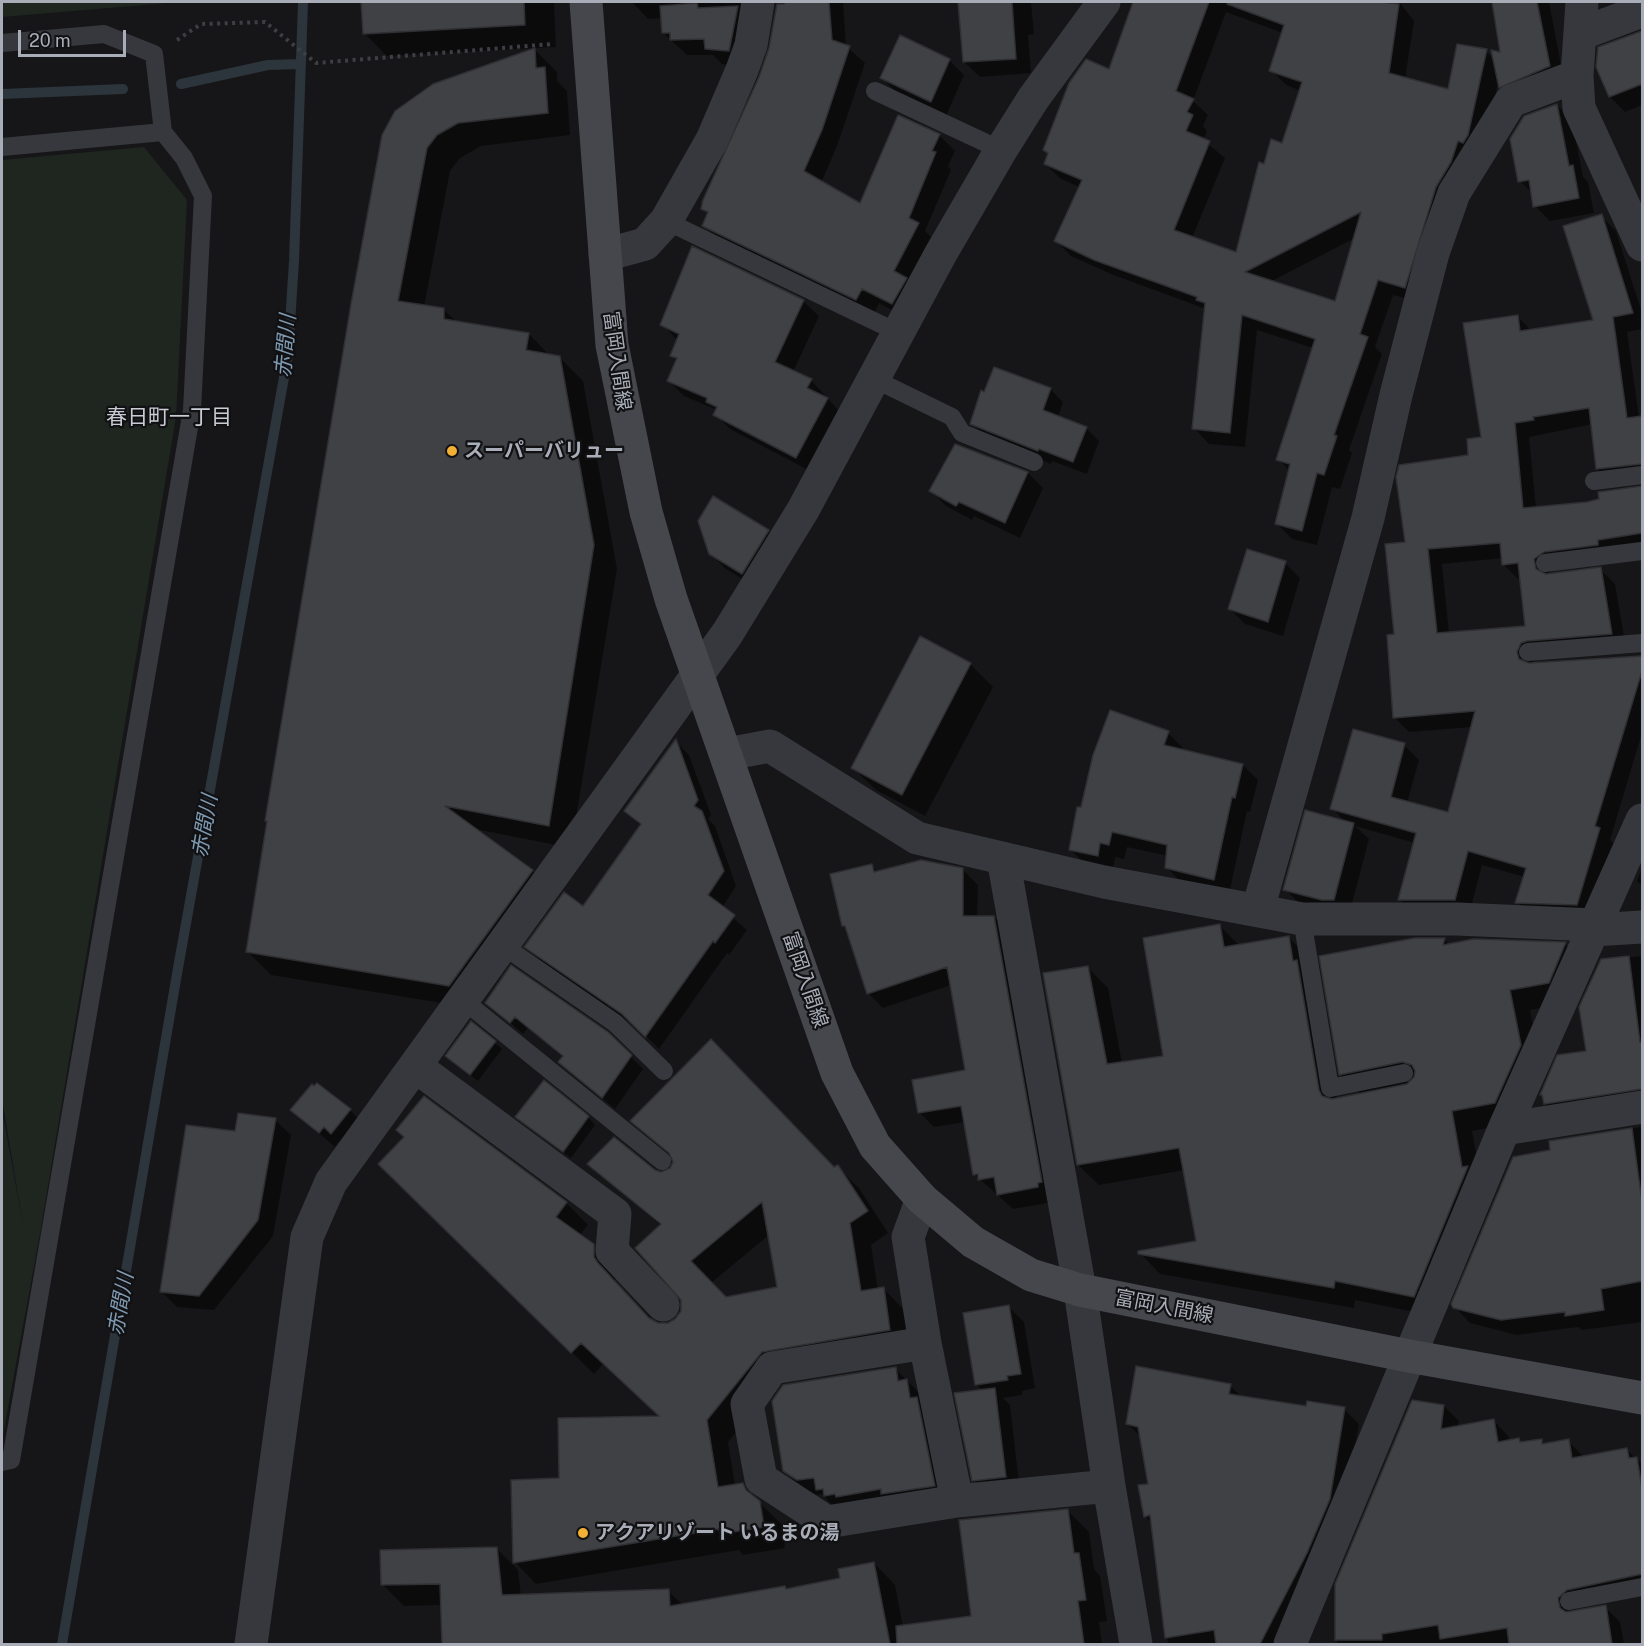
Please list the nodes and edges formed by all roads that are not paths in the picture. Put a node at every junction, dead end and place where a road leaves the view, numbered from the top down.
1 (586, 2) edge
2 (758, 2) edge
3 (1104, 2) edge
4 (1582, 2) edge
5 (1642, 11) edge
6 (1580, 34) junction
7 (2, 44) edge
8 (1577, 76) junction
9 (875, 91) dead end
10 (163, 132) junction
11 (2, 147) edge
12 (1001, 150) junction
13 (666, 221) junction
14 (1642, 245) edge
15 (604, 255) junction
16 (899, 333) junction
17 (874, 379) junction
18 (1034, 462) dead end
19 (1642, 475) edge
20 (1594, 481) dead end
21 (1642, 551) edge
22 (1545, 563) dead end
23 (1642, 643) edge
24 (1528, 652) dead end
25 (697, 674) junction
26 (728, 754) junction
27 (1642, 820) edge
28 (1003, 858) junction
29 (1258, 909) junction
30 (1302, 919) junction
31 (1594, 927) junction
32 (1642, 927) edge
33 (502, 945) junction
34 (463, 1000) junction
35 (415, 1066) junction
36 (664, 1071) dead end
37 (1404, 1073) dead end
38 (1642, 1107) edge
39 (1504, 1129) junction
40 (662, 1161) dead end
41 (922, 1199) junction
42 (1080, 1290) junction
43 (663, 1305) dead end
44 (925, 1343) junction
45 (1409, 1356) junction
46 (1642, 1398) edge
47 (2, 1462) edge
48 (1109, 1486) junction
49 (957, 1502) junction
50 (1642, 1587) edge
51 (1569, 1601) dead end
52 (251, 1644) edge
53 (1136, 1644) edge
54 (1290, 1644) edge

1 - 15 main road, 富岡入間線
2 - 13 street
3 - 12 street
4 - 6 street
5 - 6 street
6 - 8 street
7 - 10 lane
8 - 14 street
8 - 29 street
9 - 12 lane
10 - 11 lane
10 - 47 lane
12 - 16 street
13 - 15 street
13 - 16 lane
15 - 25 main road, 富岡入間線
16 - 17 street
17 - 18 lane
17 - 25 street
19 - 20 lane
21 - 22 lane
23 - 24 lane
25 - 26 main road, 富岡入間線
25 - 33 street
26 - 28 street
26 - 41 main road, 富岡入間線
27 - 31 street
28 - 29 street
28 - 42 street
29 - 30 street
30 - 31 street
30 - 37 lane
31 - 32 street
31 - 39 street
33 - 34 street
33 - 36 lane
34 - 35 street
34 - 40 lane
35 - 43 street
35 - 52 street
38 - 39 street
39 - 45 street
41 - 42 main road, 富岡入間線
41 - 44 street
42 - 45 main road, 富岡入間線
42 - 48 street
44 - 49 street
44 - 49 street
45 - 46 main road, 富岡入間線
45 - 54 street
48 - 49 street
48 - 53 street
50 - 51 lane

